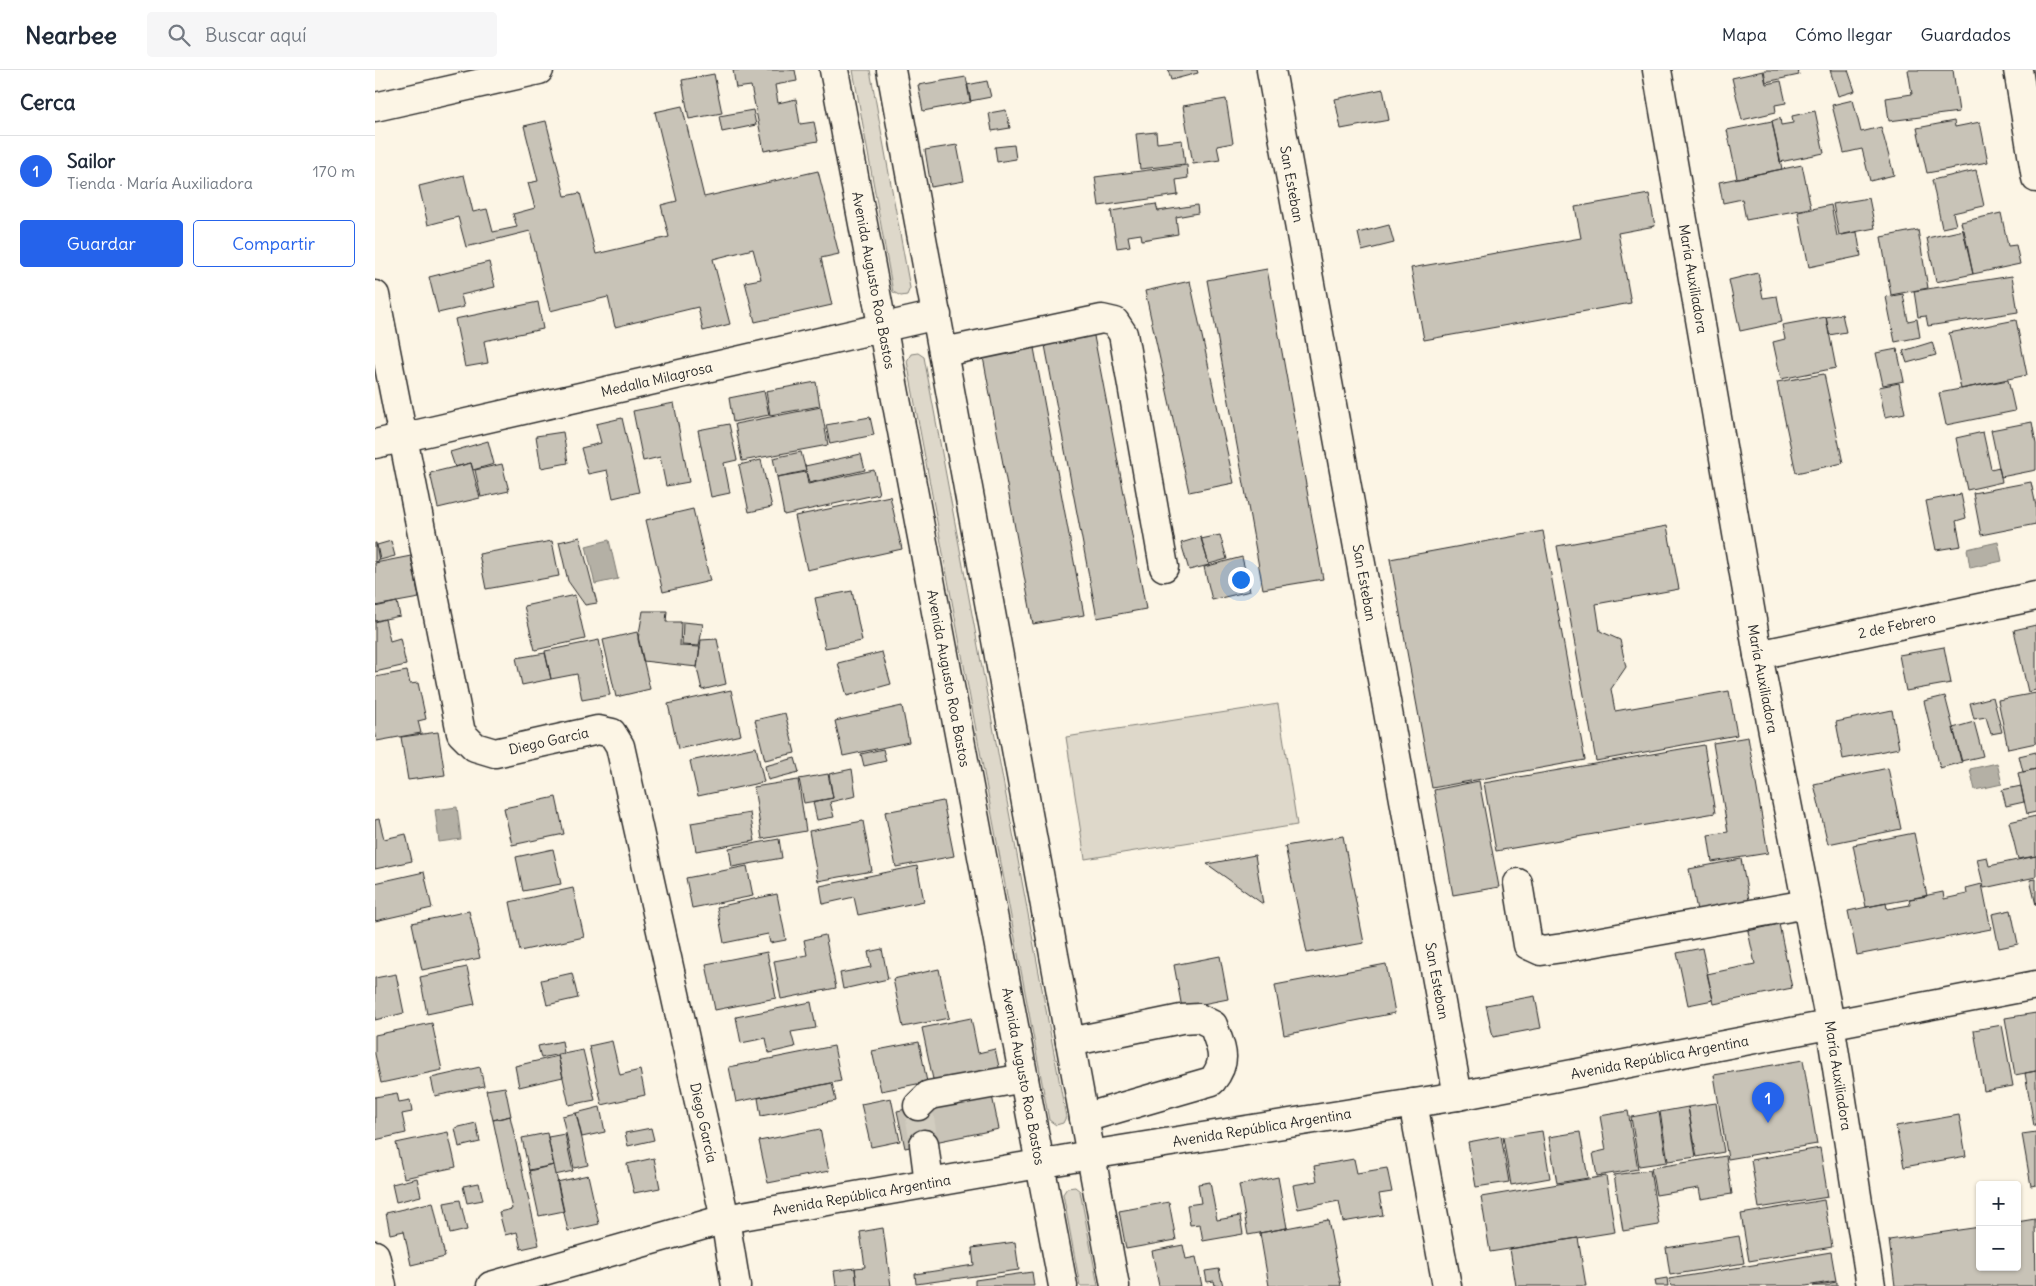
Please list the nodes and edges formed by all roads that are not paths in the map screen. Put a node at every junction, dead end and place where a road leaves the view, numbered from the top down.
1 (539, 70) edge
2 (834, 70) edge
3 (891, 70) edge
4 (1271, 70) edge
5 (1657, 70) edge
6 (2018, 70) edge
7 (505, 73) edge
8 (375, 107) edge
9 (2036, 178) edge
10 (375, 295) edge
11 (937, 315) junction
12 (883, 328) junction
13 (944, 352) junction
14 (403, 439) junction
15 (375, 444) edge
16 (1164, 566) dead end
17 (2036, 596) edge
18 (1758, 655) junction
19 (1518, 883) dead end
20 (1807, 904) junction
21 (2036, 986) edge
22 (1831, 1023) junction
23 (1070, 1042) junction
24 (1024, 1078) junction
25 (1458, 1096) junction
26 (1413, 1104) junction
27 (918, 1106) dead end
28 (1084, 1118) junction
29 (923, 1144) tunnel mouth
30 (1090, 1155) junction
31 (1040, 1164) junction
32 (929, 1183) junction
33 (725, 1219) junction
34 (375, 1255) edge
35 (382, 1286) edge
36 (491, 1286) edge
37 (736, 1286) edge
38 (1063, 1286) edge
39 (1115, 1286) edge
40 (1447, 1286) edge
41 (1871, 1286) edge

1 - 7 street
2 - 12 street, Avenida Augusto Roa Bastos
3 - 11 street
4 - 25 street, San Esteban
5 - 18 street, María Auxiliadora
6 - 9 street
7 - 8 street
10 - 14 street, Diego García
11 - 12 street, Medalla Milagrosa
11 - 13 street
12 - 14 street, Medalla Milagrosa
12 - 24 street, Avenida Augusto Roa Bastos
13 - 16 street
13 - 23 street
14 - 15 street, Medalla Milagrosa
14 - 33 street, Diego García
17 - 18 street, 2 de Febrero
18 - 20 street, María Auxiliadora
19 - 20 street
20 - 22 street, María Auxiliadora
21 - 22 street, Avenida República Argentina
22 - 25 street, Avenida República Argentina
22 - 41 street, María Auxiliadora
23 - 28 street
23 - 28 street
24 - 27 street
24 - 31 street, Avenida Augusto Roa Bastos
25 - 26 street, Avenida República Argentina
26 - 30 street, Avenida República Argentina
26 - 40 street
28 - 30 street
29 - 32 street
30 - 31 street, Avenida República Argentina
30 - 39 street
31 - 32 street, Avenida República Argentina
31 - 38 street, Avenida Augusto Roa Bastos
32 - 33 street, Avenida República Argentina
33 - 36 street, Avenida República Argentina
33 - 37 street, Diego García
34 - 35 street

